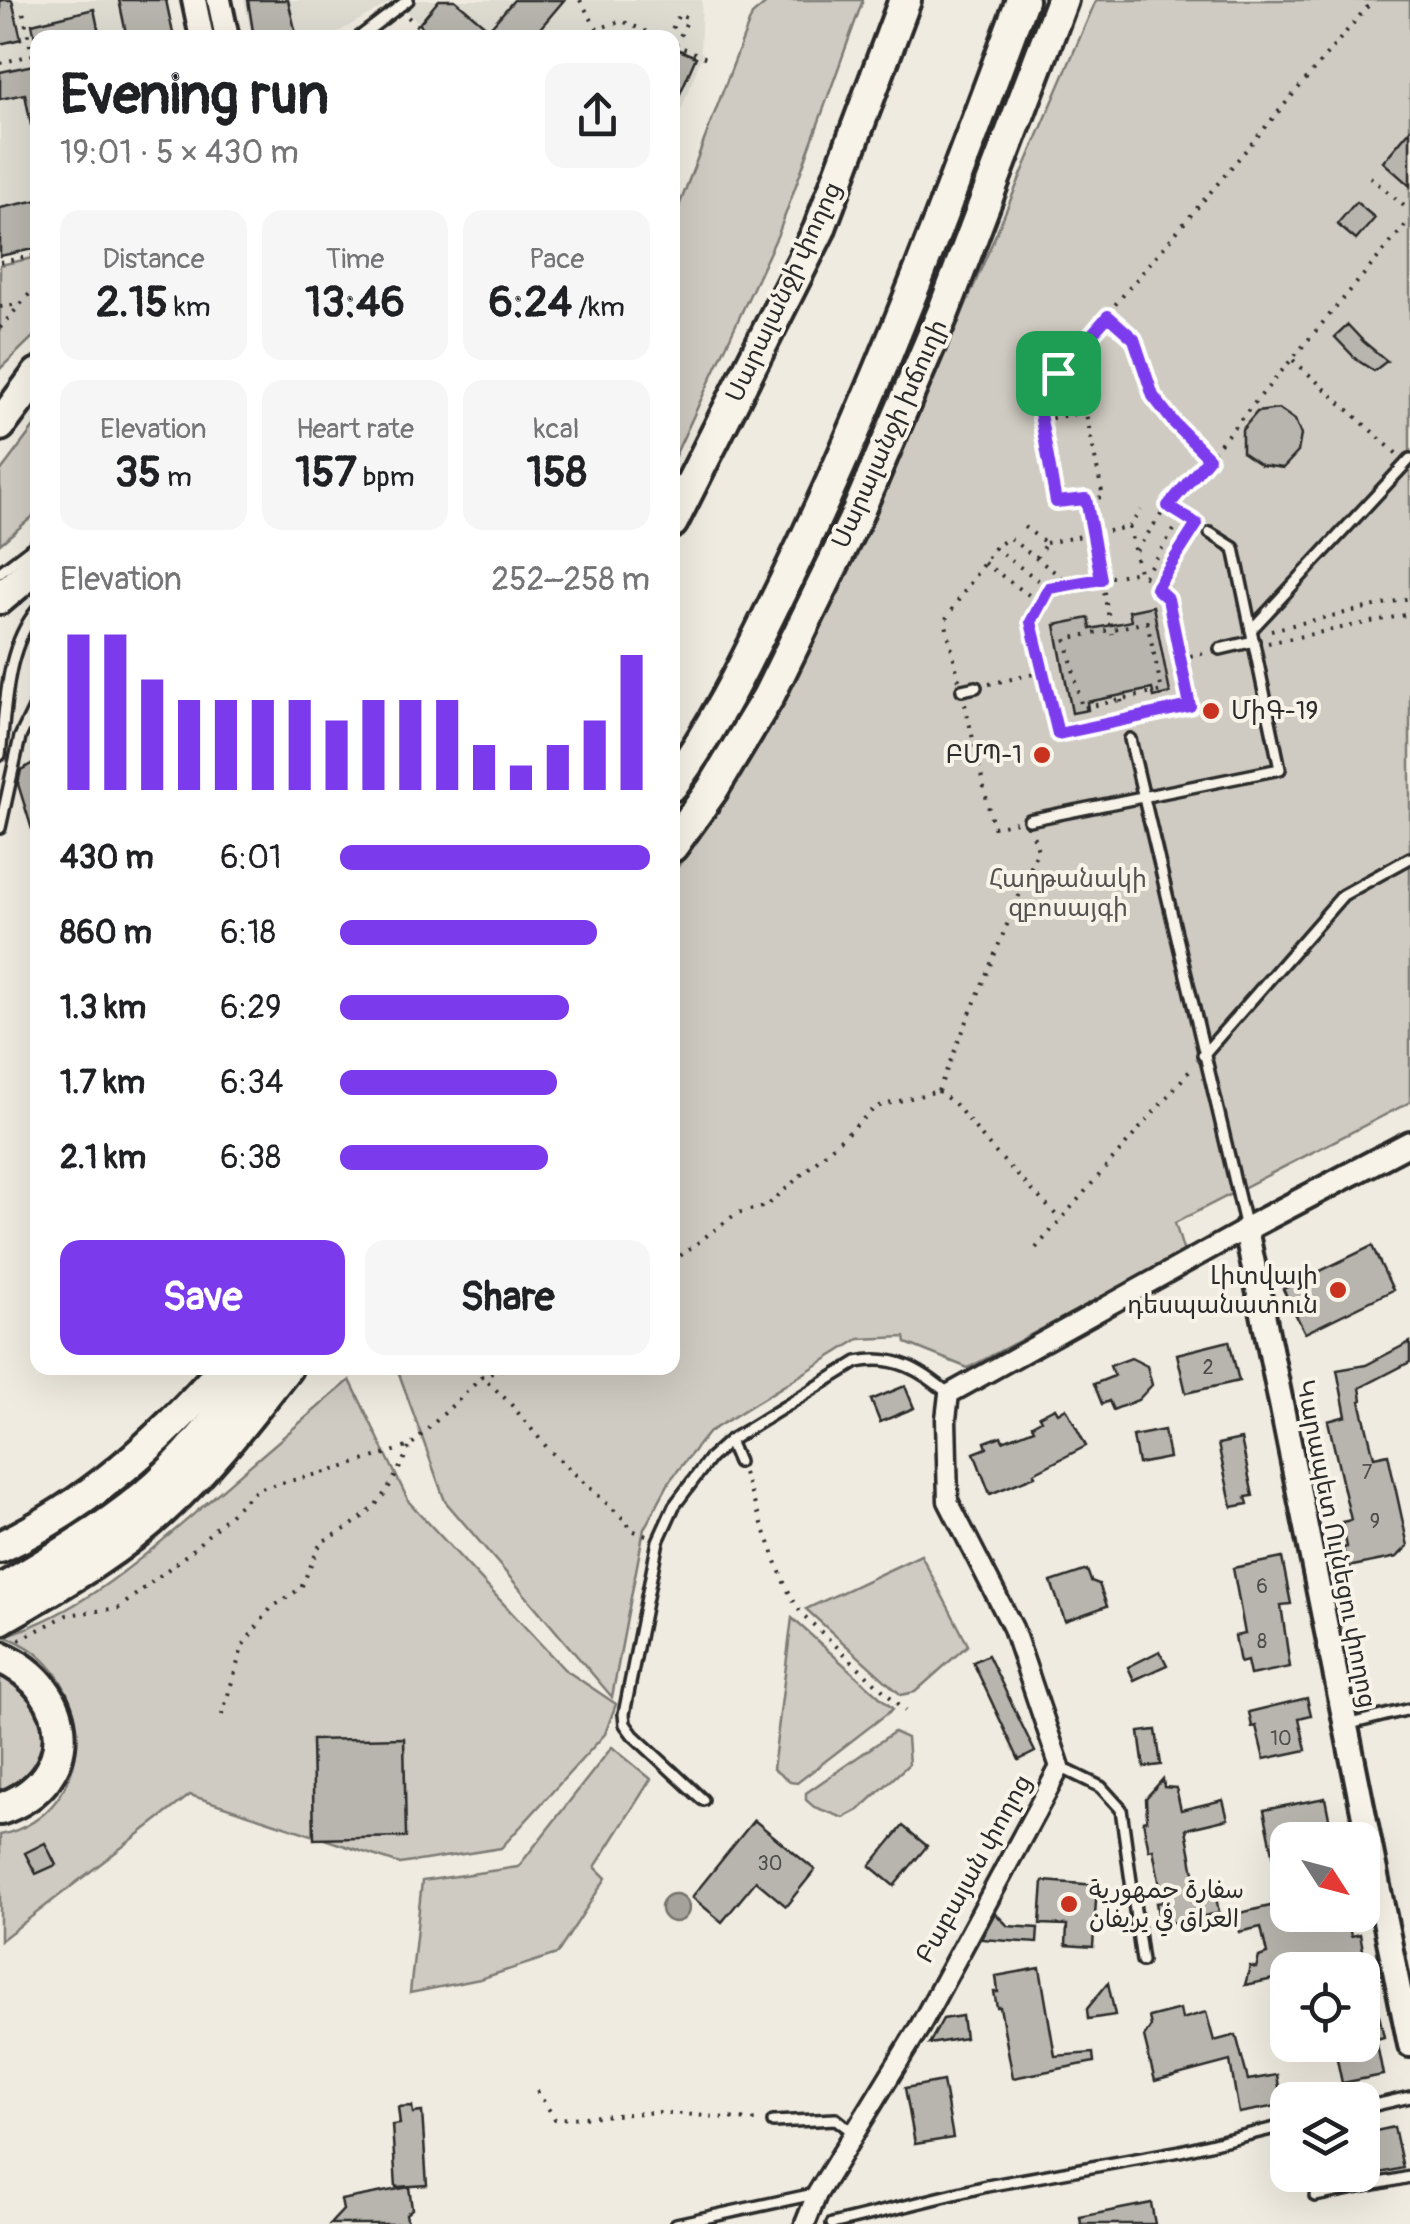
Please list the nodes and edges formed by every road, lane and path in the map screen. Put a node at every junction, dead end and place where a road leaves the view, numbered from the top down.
1 (194, 0) edge
2 (219, 0) edge
3 (408, 0) edge
4 (580, 0) edge
5 (905, 0) edge
6 (1022, 0) edge
7 (1062, 0) edge
8 (1373, 0) edge
9 (399, 8) junction
10 (22, 11) dead end
11 (200, 30) edge
12 (225, 30) edge
13 (369, 30) edge
14 (422, 30) edge
15 (643, 30) edge
16 (671, 30) edge
17 (680, 36) edge
18 (30, 46) edge
19 (680, 47) edge
20 (30, 56) edge
21 (709, 59) dead end
22 (0, 63) edge
23 (1370, 177) dead end
24 (1410, 211) edge
25 (1410, 220) edge
26 (30, 256) edge
27 (0, 262) edge
28 (30, 293) edge
29 (20, 304) junction
30 (0, 307) edge
31 (1108, 316) junction
32 (0, 328) edge
33 (1074, 355) junction
34 (1293, 360) junction
35 (30, 385) edge
36 (1086, 412) junction
37 (1041, 420) junction
38 (0, 425) edge
39 (1209, 458) junction
40 (1408, 461) edge
41 (1086, 499) junction
42 (680, 506) edge
43 (1168, 506) junction
44 (1141, 510) dead end
45 (1183, 516) junction
46 (1024, 527) dead end
47 (1130, 527) junction
48 (1210, 533) dead end
49 (1093, 536) junction
50 (1046, 543) junction
51 (30, 548) edge
52 (1135, 553) junction
53 (1036, 558) junction
54 (984, 563) dead end
55 (0, 572) edge
56 (30, 573) edge
57 (1142, 574) junction
58 (1101, 579) junction
59 (1071, 584) junction
60 (1049, 588) junction
61 (1156, 588) junction
62 (0, 598) edge
63 (1410, 598) edge
64 (1040, 602) junction
65 (1410, 614) edge
66 (30, 619) edge
67 (1111, 632) junction
68 (1253, 638) junction
69 (1216, 650) joint
70 (1180, 658) junction
71 (1042, 672) junction
72 (982, 685) joint
73 (962, 690) dead end
74 (1121, 700) junction
75 (30, 716) edge
76 (1126, 722) junction
77 (1130, 739) dead end
78 (0, 754) edge
79 (680, 771) edge
80 (1143, 796) junction
81 (1029, 820) joint
82 (0, 828) edge
83 (680, 835) edge
84 (1410, 858) edge
85 (1203, 1055) junction
86 (938, 1091) junction
87 (1410, 1143) edge
88 (1060, 1220) junction
89 (1246, 1229) junction
90 (1036, 1248) dead end
91 (680, 1256) edge
92 (218, 1375) edge
93 (250, 1375) edge
94 (281, 1375) edge
95 (487, 1375) edge
96 (482, 1377) junction
97 (949, 1394) junction
98 (729, 1441) junction
99 (410, 1446) junction
100 (738, 1462) joint
101 (658, 1541) junction
102 (0, 1546) edge
103 (0, 1591) edge
104 (4, 1640) edge
105 (1410, 1709) edge
106 (905, 1712) dead end
107 (222, 1715) dead end
108 (1344, 1726) junction
109 (1060, 1767) junction
110 (704, 1800) dead end
111 (0, 1809) edge
112 (1142, 1961) dead end
113 (1410, 2045) edge
114 (537, 2090) dead end
115 (1410, 2096) edge
116 (1380, 2104) edge
117 (772, 2122) joint
118 (1270, 2129) edge
119 (854, 2133) junction
120 (1410, 2177) edge
121 (817, 2194) junction
122 (1316, 2196) dead end
123 (676, 2224) edge
124 (805, 2224) edge
125 (832, 2224) edge

1 - 11 street
2 - 12 street
3 - 9 lane
4 - 15 path
5 - 42 main road, Սարալանջի փողոց
6 - 79 main road, Սարալանջի խճուղի
7 - 83 main road, Սարալանջի խճուղի
8 - 31 path
9 - 13 lane
9 - 14 path
10 - 18 path
16 - 17 path
19 - 21 path
20 - 22 path
23 - 24 path
25 - 34 path
26 - 27 path
28 - 29 path
29 - 30 path
29 - 32 path
31 - 33 path
31 - 39 path
33 - 36 path
33 - 37 path
34 - 39 path
34 - 40 path
35 - 38 main road
36 - 37 path
36 - 41 path
37 - 41 path
39 - 43 path
40 - 68 lane
41 - 49 path
43 - 45 path
43 - 52 path
44 - 47 path
45 - 57 path
45 - 61 path
46 - 50 path
47 - 49 path
47 - 52 path
48 - 68 lane
49 - 50 path
49 - 58 path
50 - 53 path
51 - 55 lane
52 - 57 path
53 - 59 path
53 - 60 path
54 - 64 path
56 - 62 main road
57 - 58 path
57 - 61 path
58 - 59 path
58 - 67 path
59 - 60 path
60 - 64 path
61 - 70 path
63 - 68 path
64 - 71 path
65 - 68 path
66 - 78 lane
67 - 74 path
67 - 74 path
68 - 69 lane
68 - 80 lane
69 - 70 path
70 - 76 path
71 - 72 path
71 - 76 path
72 - 73 lane
74 - 76 path
75 - 82 lane
77 - 80 lane
80 - 81 lane
80 - 85 lane
81 - 86 path
84 - 85 lane
85 - 88 path
85 - 89 lane
86 - 88 path
86 - 91 path
87 - 89 street
88 - 90 path
89 - 97 street
89 - 108 street, Կարապետ Ուլնեցու փողոց
92 - 102 main road
93 - 103 main road
94 - 104 main road
95 - 96 path
96 - 99 path
96 - 101 path
97 - 98 lane
97 - 109 street, Բաբայան փողոց
98 - 100 lane
98 - 101 lane
99 - 104 path
99 - 107 path
100 - 106 path
101 - 110 lane
104 - 111 main road
105 - 108 lane
108 - 113 street, Կարապետ Ուլնեցու փողոց
109 - 112 lane
109 - 119 street, Բաբայան փողոց
114 - 117 path
115 - 116 lane
117 - 119 lane
118 - 125 lane
119 - 121 street, Բաբայան փողոց
120 - 122 lane
121 - 123 lane
121 - 124 street, Բաբայան փողոց

